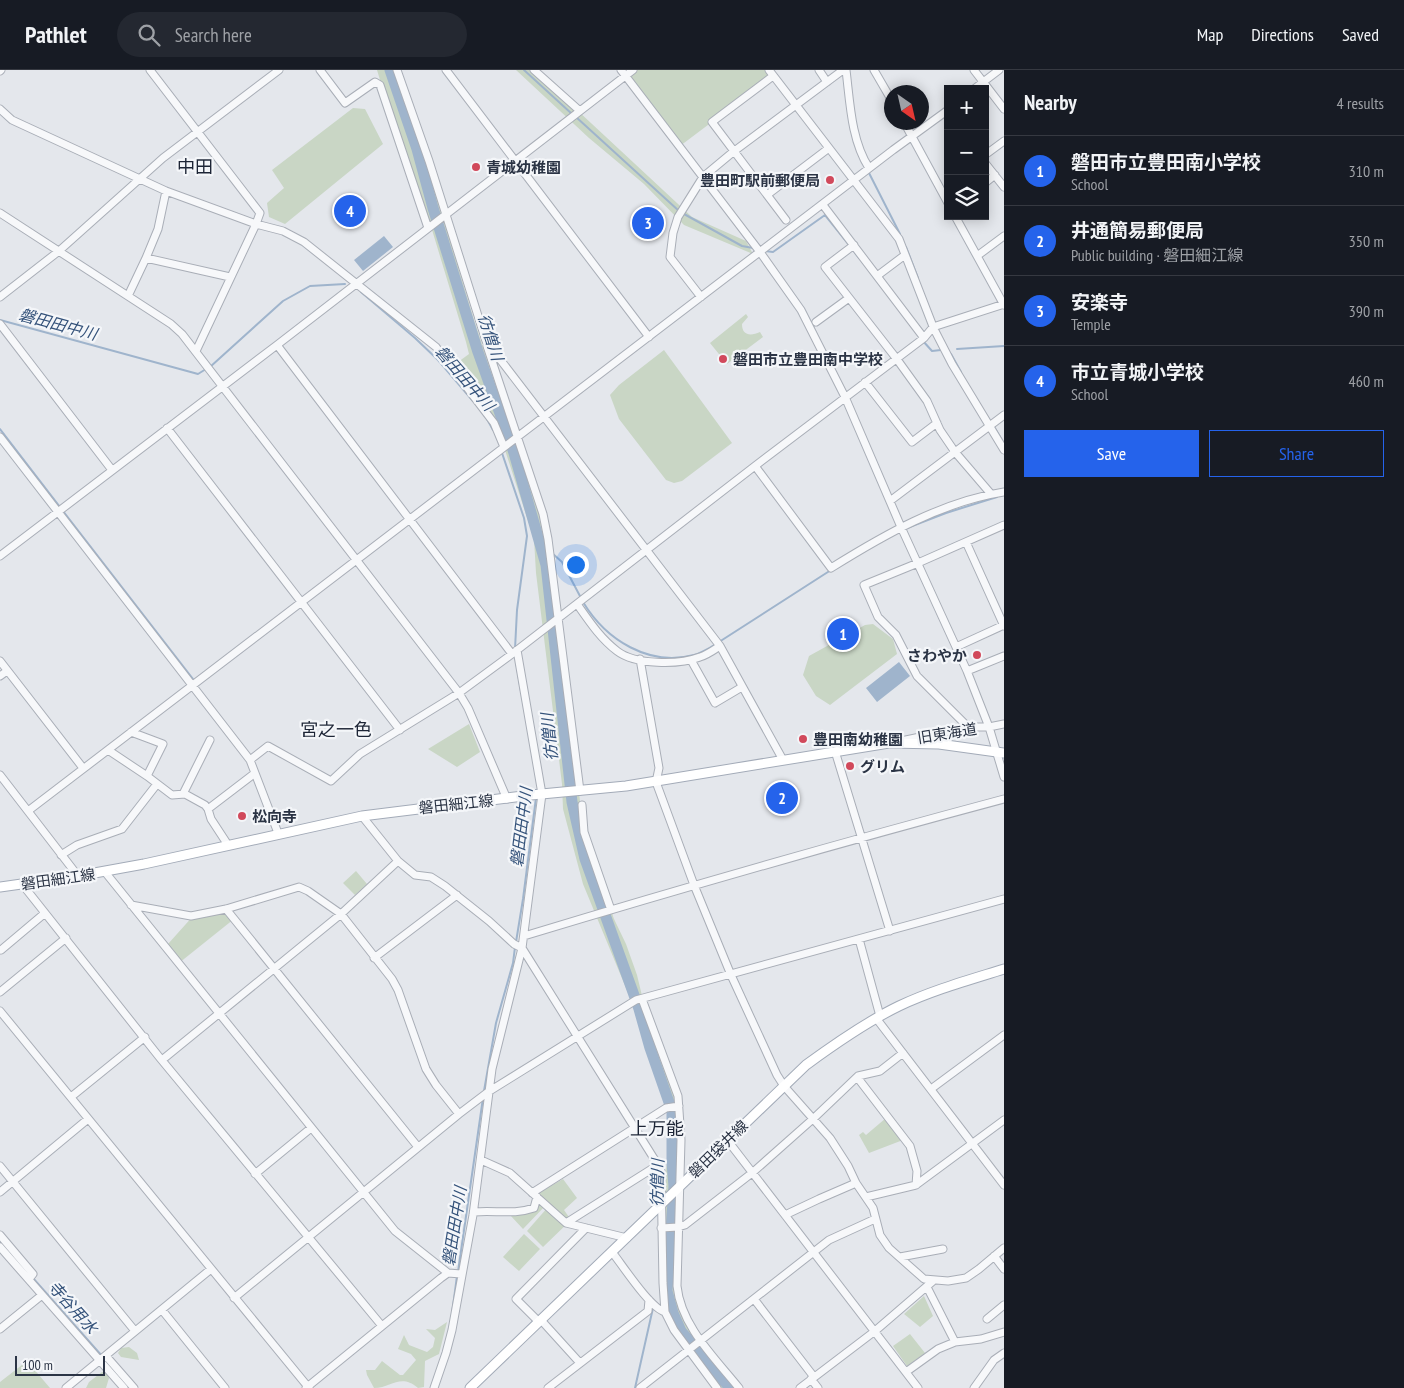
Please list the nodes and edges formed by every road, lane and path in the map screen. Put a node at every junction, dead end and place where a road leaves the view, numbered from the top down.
1 (150, 70) edge
2 (279, 70) edge
3 (320, 70) edge
4 (397, 70) edge
5 (446, 70) edge
6 (534, 70) edge
7 (633, 70) edge
8 (819, 70) edge
9 (844, 70) edge
10 (874, 70) edge
11 (974, 70) edge
12 (999, 70) edge
13 (623, 73) edge
14 (771, 73) edge
15 (826, 82) junction
16 (983, 82) junction
17 (979, 85) edge
18 (884, 87) edge
19 (796, 106) junction
20 (0, 109) edge
21 (1004, 109) edge
22 (580, 111) junction
23 (944, 114) edge
24 (908, 130) edge
25 (197, 132) junction
26 (912, 137) junction
27 (1004, 141) edge
28 (829, 148) junction
29 (733, 152) junction
30 (989, 152) edge
31 (515, 162) junction
32 (869, 168) junction
33 (989, 168) edge
34 (995, 176) junction
35 (703, 177) junction
36 (139, 179) junction
37 (854, 180) junction
38 (989, 180) edge
39 (1004, 187) edge
40 (166, 191) junction
41 (767, 195) junction
42 (944, 195) edge
43 (823, 205) junction
44 (0, 213) edge
45 (445, 216) junction
46 (786, 220) dead end
47 (957, 220) edge
48 (256, 224) junction
49 (428, 228) junction
50 (1004, 236) edge
51 (854, 245) junction
52 (59, 251) junction
53 (760, 252) junction
54 (905, 255) junction
55 (977, 256) junction
56 (146, 258) junction
57 (877, 276) junction
58 (230, 277) junction
59 (356, 284) junction
60 (128, 296) junction
61 (0, 297) edge
62 (701, 298) junction
63 (849, 298) junction
64 (1004, 304) edge
65 (816, 322) dead end
66 (0, 324) edge
67 (933, 326) junction
68 (649, 337) junction
69 (924, 338) junction
70 (486, 341) junction
71 (277, 345) junction
72 (196, 352) junction
73 (896, 358) junction
74 (865, 382) junction
75 (222, 386) junction
76 (845, 397) junction
77 (1004, 415) edge
78 (545, 417) junction
79 (937, 423) junction
80 (989, 425) junction
81 (167, 428) junction
82 (0, 436) edge
83 (517, 437) junction
84 (504, 447) junction
85 (1004, 450) edge
86 (955, 452) junction
87 (755, 466) junction
88 (112, 470) junction
89 (1004, 492) edge
90 (991, 494) junction
91 (890, 501) junction
92 (59, 511) junction
93 (408, 519) junction
94 (1004, 525) edge
95 (901, 527) junction
96 (966, 542) junction
97 (648, 550) junction
98 (0, 556) edge
99 (356, 560) junction
100 (918, 563) junction
101 (301, 602) junction
102 (577, 604) junction
103 (558, 619) junction
104 (1004, 625) edge
105 (720, 646) junction
106 (956, 648) junction
107 (515, 652) junction
108 (1004, 656) edge
109 (640, 660) junction
110 (691, 660) junction
111 (0, 661) edge
112 (7, 670) junction
113 (967, 671) junction
114 (0, 676) edge
115 (193, 684) junction
116 (742, 687) junction
117 (459, 694) junction
118 (1004, 724) edge
119 (968, 726) junction
120 (989, 727) junction
121 (400, 730) junction
122 (131, 732) junction
123 (210, 740) dead end
124 (889, 743) junction
125 (108, 750) junction
126 (835, 751) junction
127 (1001, 752) edge
128 (250, 760) junction
129 (783, 760) junction
130 (84, 768) junction
131 (255, 773) junction
132 (0, 775) edge
133 (147, 776) junction
134 (1004, 777) edge
135 (656, 782) junction
136 (156, 784) junction
137 (580, 791) junction
138 (183, 794) junction
139 (542, 794) junction
140 (507, 799) junction
141 (1004, 799) edge
142 (582, 805) dead end
143 (208, 808) junction
144 (28, 811) junction
145 (362, 816) junction
146 (278, 833) junction
147 (861, 837) junction
148 (228, 845) junction
149 (62, 855) junction
150 (398, 861) junction
151 (105, 872) junction
152 (78, 876) junction
153 (22, 884) junction
154 (694, 885) junction
155 (0, 887) edge
156 (457, 895) junction
157 (1004, 899) edge
158 (131, 905) junction
159 (226, 909) junction
160 (611, 910) junction
161 (45, 913) junction
162 (341, 914) junction
163 (890, 931) junction
164 (524, 936) junction
165 (66, 938) junction
166 (859, 939) junction
167 (522, 948) junction
168 (1, 950) edge
169 (374, 958) junction
170 (274, 969) junction
171 (1003, 972) edge
172 (731, 975) junction
173 (0, 992) edge
174 (639, 1000) junction
175 (0, 1011) edge
176 (219, 1013) junction
177 (878, 1017) junction
178 (1004, 1034) edge
179 (577, 1036) junction
180 (144, 1037) junction
181 (903, 1053) junction
182 (162, 1060) junction
183 (857, 1077) junction
184 (784, 1086) junction
185 (930, 1089) junction
186 (488, 1092) junction
187 (71, 1097) junction
188 (678, 1106) junction
189 (459, 1114) junction
190 (814, 1118) junction
191 (88, 1119) junction
192 (1004, 1120) edge
193 (310, 1128) junction
194 (635, 1128) junction
195 (728, 1141) junction
196 (973, 1144) junction
197 (418, 1146) junction
198 (481, 1160) junction
199 (658, 1165) junction
200 (0, 1166) edge
201 (752, 1173) junction
202 (255, 1174) junction
203 (12, 1182) junction
204 (856, 1183) junction
205 (916, 1185) junction
206 (1004, 1185) edge
207 (679, 1186) junction
208 (0, 1192) edge
209 (363, 1192) junction
210 (535, 1195) junction
211 (866, 1197) junction
212 (663, 1201) junction
213 (474, 1212) junction
214 (785, 1216) junction
215 (875, 1219) junction
216 (566, 1223) junction
217 (678, 1227) junction
218 (586, 1228) junction
219 (661, 1228) junction
220 (0, 1235) edge
221 (308, 1237) junction
222 (627, 1238) junction
223 (0, 1247) edge
224 (1004, 1248) edge
225 (943, 1249) dead end
226 (612, 1252) junction
227 (814, 1253) junction
228 (994, 1256) junction
229 (900, 1257) junction
230 (211, 1269) junction
231 (1004, 1269) edge
232 (448, 1274) junction
233 (461, 1274) junction
234 (29, 1279) junction
235 (933, 1281) junction
236 (926, 1287) junction
237 (42, 1295) junction
238 (234, 1298) junction
239 (754, 1299) junction
240 (649, 1300) junction
241 (1004, 1305) edge
242 (162, 1310) junction
243 (665, 1312) junction
244 (987, 1319) dead end
245 (540, 1321) junction
246 (382, 1326) junction
247 (0, 1329) edge
248 (135, 1331) junction
249 (875, 1331) junction
250 (1004, 1332) edge
251 (702, 1341) junction
252 (955, 1342) junction
253 (689, 1350) junction
254 (1004, 1353) edge
255 (103, 1358) junction
256 (580, 1363) junction
257 (906, 1372) junction
258 (813, 1378) junction
259 (66, 1388) edge
260 (124, 1388) edge
261 (134, 1388) edge
262 (225, 1388) edge
263 (307, 1388) edge
264 (434, 1388) edge
265 (470, 1388) edge
266 (548, 1388) edge
267 (640, 1388) edge
268 (717, 1388) edge
269 (739, 1388) edge
270 (800, 1388) edge
271 (818, 1388) edge
272 (918, 1388) edge
273 (974, 1388) edge

1 - 25 street
2 - 25 street
3 - 49 street
4 - 45 street
5 - 31 street
6 - 22 street
7 - 13 street
8 - 15 street
9 - 15 street
9 - 32 street
10 - 18 street
11 - 16 street
12 - 16 street
13 - 22 street
13 - 35 street
14 - 19 street
14 - 29 street
15 - 19 street
16 - 17 street
16 - 21 street
19 - 28 street
19 - 29 street
20 - 36 street
22 - 31 street
23 - 26 street
24 - 26 street
25 - 36 street
25 - 48 street
26 - 32 street
26 - 42 street
27 - 30 street
28 - 37 street
28 - 41 street
29 - 35 street
29 - 41 street
31 - 45 street
31 - 68 street
32 - 37 street
33 - 34 street
34 - 38 street
34 - 39 street
35 - 53 street
35 - 62 street
36 - 40 street
36 - 52 street
37 - 43 street
37 - 54 street
40 - 48 street
40 - 56 street
41 - 46 street
43 - 51 street
43 - 53 street
44 - 52 street
45 - 49 street
45 - 70 street
47 - 55 street
48 - 58 street
48 - 59 street
49 - 59 street
50 - 55 street
51 - 57 street
51 - 63 street
52 - 60 street
52 - 61 street
53 - 62 street
53 - 76 street
54 - 57 street
54 - 67 street
55 - 64 street
56 - 58 street
56 - 60 street
57 - 69 street
58 - 72 street
59 - 71 street
59 - 84 street
60 - 72 street
62 - 68 street
63 - 65 street
63 - 73 street
64 - 67 street
66 - 88 street
67 - 69 street
67 - 80 street
68 - 78 street
69 - 73 street
70 - 78 street
70 - 83 street
71 - 75 street
71 - 93 street
72 - 75 street
73 - 74 street
73 - 79 street
74 - 76 street
74 - 79 street
75 - 81 street
75 - 99 street
76 - 87 street
76 - 91 street
77 - 80 street
78 - 83 street
78 - 97 street
79 - 86 street
80 - 85 street
80 - 86 street
81 - 88 street
81 - 101 street
82 - 92 street
83 - 84 street
83 - 103 street
84 - 93 street
86 - 90 street
86 - 91 street
87 - 95 street
87 - 97 street
88 - 92 street
89 - 90 street
90 - 95 street
91 - 95 street
92 - 98 street
92 - 115 street
93 - 99 street
93 - 107 street
94 - 96 street
95 - 100 street
96 - 100 street
96 - 104 street
97 - 102 street
97 - 105 street
99 - 101 street
99 - 117 street
100 - 106 street
100 - 119 street
101 - 115 street
101 - 121 street
102 - 103 street
102 - 109 street
103 - 107 street
103 - 137 street
104 - 106 street
105 - 110 street
105 - 116 street
106 - 113 street
107 - 117 street
107 - 139 street
108 - 113 street
109 - 110 street
109 - 135 street
110 - 116 street
111 - 112 street
112 - 114 street
112 - 130 street
113 - 120 street
115 - 122 street
115 - 128 street
116 - 129 street
117 - 121 street
117 - 140 street
118 - 120 street, 旧東海道
119 - 120 street, 旧東海道
119 - 124 street, 旧東海道
120 - 127 street
121 - 128 street
122 - 125 street
122 - 133 street
123 - 138 street
124 - 126 main road, 磐田細江線
124 - 127 main road, 磐田細江線
125 - 130 street
125 - 133 street
126 - 129 main road, 磐田細江線
126 - 147 street
127 - 134 street
128 - 131 street
129 - 135 main road, 磐田細江線
130 - 144 street
131 - 143 street
131 - 146 street
132 - 144 street
133 - 136 street
135 - 137 main road, 磐田細江線
135 - 154 street
136 - 138 street
136 - 149 street
137 - 139 main road, 磐田細江線
138 - 143 street
139 - 140 main road, 磐田細江線
139 - 164 street
140 - 145 main road, 磐田細江線
141 - 147 street
142 - 160 street
143 - 148 street
144 - 149 street
145 - 146 main road, 磐田細江線
145 - 150 street
146 - 148 main road, 磐田細江線
147 - 154 street
147 - 163 street
148 - 151 main road, 磐田細江線
149 - 152 street
150 - 156 street
150 - 162 street
151 - 152 main road, 磐田細江線
151 - 158 street
152 - 153 main road, 磐田細江線
153 - 155 main road, 磐田細江線
153 - 161 street
154 - 160 street
154 - 172 street
156 - 167 street
156 - 169 street
157 - 163 street
158 - 159 street
158 - 176 street
159 - 162 street
159 - 170 street
160 - 164 street
161 - 165 street
161 - 168 street
162 - 169 street
162 - 170 street
163 - 166 street
164 - 167 street
165 - 173 street
165 - 180 street
166 - 172 street
166 - 177 street
167 - 179 street
167 - 186 street
169 - 189 street
170 - 176 street
170 - 197 street
171 - 177 main road, 磐田袋井線
172 - 174 street
172 - 184 street
174 - 179 street
174 - 188 street
175 - 187 street
176 - 182 street
176 - 193 street
177 - 181 street
177 - 184 main road, 磐田袋井線
178 - 185 street
179 - 186 street
179 - 194 street
180 - 182 street
180 - 187 street
181 - 183 street
181 - 185 street
182 - 202 street
183 - 190 street
183 - 205 street
184 - 190 street
184 - 195 main road, 磐田袋井線
185 - 196 street
186 - 189 street
186 - 198 street
187 - 191 street
188 - 194 street
188 - 207 street
189 - 197 street
190 - 201 street
190 - 204 street
191 - 203 street
191 - 230 street
192 - 196 street
193 - 202 street
193 - 209 street
194 - 199 street
194 - 210 street
195 - 201 street
195 - 207 main road, 磐田袋井線
196 - 205 street
196 - 206 street
197 - 209 street
198 - 210 street
198 - 213 street
199 - 212 street
199 - 216 street
200 - 203 street
201 - 214 street
201 - 217 street
202 - 221 street
203 - 208 street
203 - 248 street
204 - 211 street
204 - 214 street
205 - 211 street
207 - 212 main road, 磐田袋井線
207 - 217 street
209 - 221 street
209 - 232 street
210 - 213 street
210 - 216 street
211 - 215 street
212 - 219 street
212 - 222 main road, 磐田袋井線
213 - 233 street
214 - 227 street
215 - 227 street
215 - 229 street
216 - 218 street
217 - 219 street
217 - 251 street
218 - 222 street
218 - 245 street
219 - 243 street
220 - 234 street
221 - 238 street
221 - 246 street
222 - 226 main road, 磐田袋井線
223 - 234 street
224 - 228 street
225 - 229 street
226 - 240 street
226 - 245 main road, 磐田袋井線
227 - 239 street
227 - 249 street
228 - 231 street
228 - 235 street
229 - 235 street
230 - 238 street
230 - 242 street
232 - 233 street
232 - 246 street
233 - 264 street
234 - 237 street
235 - 236 street
236 - 249 street
236 - 252 street
237 - 247 street
237 - 255 street
238 - 263 street
239 - 251 street
239 - 258 street
240 - 243 street
240 - 256 street
241 - 244 street
242 - 248 street
242 - 262 street
243 - 253 street
245 - 256 street
245 - 265 main road, 磐田袋井線
246 - 263 street
248 - 255 street
249 - 257 street
249 - 258 street
250 - 252 street
251 - 253 street
251 - 269 street
252 - 257 street
253 - 267 street
253 - 268 street
254 - 273 street
255 - 259 street
255 - 260 street
255 - 261 street
256 - 266 street
257 - 272 street
258 - 270 street
258 - 271 street

